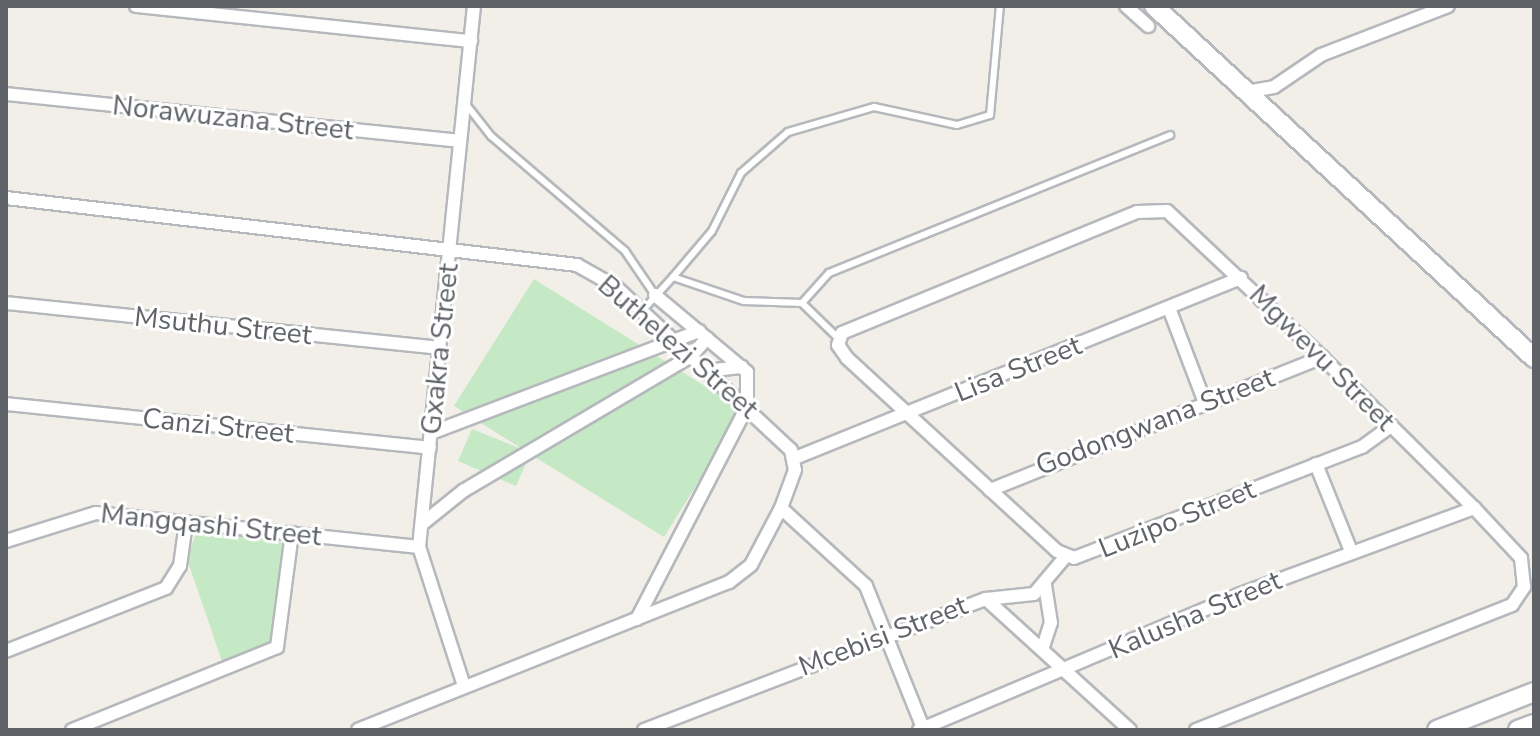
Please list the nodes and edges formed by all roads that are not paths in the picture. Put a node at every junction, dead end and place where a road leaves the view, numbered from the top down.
1 (136, 6) edge
2 (474, 6) edge
3 (1000, 6) edge
4 (1126, 6) edge
5 (1154, 6) edge
6 (1448, 6) edge
7 (1148, 26) dead end
8 (471, 41) junction
9 (1246, 92) junction
10 (6, 94) edge
11 (464, 103) junction
12 (1170, 135) dead end
13 (460, 141) junction
14 (6, 198) edge
15 (450, 247) junction
16 (673, 277) junction
17 (1241, 278) junction
18 (655, 295) junction
19 (6, 303) edge
20 (802, 303) junction
21 (1169, 308) junction
22 (642, 311) junction
23 (703, 335) junction
24 (672, 339) junction
25 (839, 339) junction
26 (440, 348) junction
27 (691, 356) junction
28 (1322, 357) junction
29 (1534, 358) edge
30 (742, 367) junction
31 (707, 371) junction
32 (1205, 403) junction
33 (6, 404) edge
34 (747, 407) junction
35 (909, 413) junction
36 (1391, 426) junction
37 (431, 433) junction
38 (430, 448) junction
39 (795, 458) junction
40 (1316, 464) junction
41 (990, 490) junction
42 (781, 508) junction
43 (1474, 508) junction
44 (186, 523) junction
45 (422, 524) junction
46 (292, 533) junction
47 (6, 541) edge
48 (419, 547) junction
49 (1351, 551) junction
50 (1066, 556) junction
51 (1045, 585) junction
52 (986, 599) junction
53 (637, 619) junction
54 (887, 634) junction
55 (1043, 647) junction
56 (6, 651) edge
57 (1068, 670) junction
58 (464, 686) junction
59 (1534, 692) edge
60 (1534, 724) edge
61 (921, 729) edge
62 (72, 730) edge
63 (358, 730) edge
64 (644, 730) edge
65 (1130, 730) edge
66 (1196, 730) edge
67 (1437, 730) edge
68 (1518, 730) edge

1 - 8 street
2 - 8 street, Gxakra Street
3 - 16 lane
4 - 7 street
5 - 9 main road
6 - 9 street
8 - 11 street, Gxakra Street
9 - 29 main road
10 - 13 street, Norawuzana Street
11 - 13 street, Gxakra Street
11 - 18 lane
12 - 20 lane
13 - 15 street, Gxakra Street
14 - 15 street, Buthelezi Street
15 - 22 street, Buthelezi Street
15 - 26 street, Gxakra Street
16 - 18 lane
16 - 20 lane
17 - 21 street, Lisa Street
17 - 25 street, Mgwevu Street
17 - 28 street, Mgwevu Street
18 - 22 lane
18 - 23 street
19 - 26 street, Msuthu Street
20 - 25 lane
21 - 32 street
21 - 35 street, Lisa Street
22 - 24 street, Buthelezi Street
23 - 24 street
23 - 27 street
23 - 30 street
24 - 27 street, Buthelezi Street
24 - 37 street
25 - 35 street
26 - 37 street, Gxakra Street
27 - 31 street, Buthelezi Street
27 - 45 street
28 - 32 street, Godongwana Street
28 - 36 street, Mgwevu Street
30 - 31 street
30 - 34 street
31 - 34 street, Buthelezi Street
32 - 41 street, Godongwana Street
33 - 38 street, Canzi Street
34 - 39 street, Buthelezi Street
34 - 53 street
35 - 39 street, Lisa Street
35 - 41 street, Luzipo Street
36 - 40 street, Luzipo Street
36 - 43 street, Mgwevu Street
37 - 38 street, Gxakra Street
38 - 45 street, Gxakra Street
39 - 42 street
40 - 49 street
40 - 50 street, Luzipo Street
41 - 50 street, Luzipo Street
42 - 53 street
42 - 54 street
43 - 49 street, Kalusha Street
43 - 66 street, Mgwevu Street
44 - 46 street, Mangqashi Street
44 - 47 street, Mangqashi Street
44 - 56 street
45 - 48 street, Gxakra Street
46 - 48 street, Mangqashi Street
46 - 62 street
48 - 58 street, Gxakra Street
49 - 57 street, Kalusha Street
50 - 51 street
51 - 52 street
51 - 55 street
52 - 54 street, Mcebisi Street
52 - 55 street, Mcebisi Street
53 - 58 street
54 - 61 street
54 - 64 street, Mcebisi Street
55 - 57 street, Mcebisi Street
57 - 61 street, Kalusha Street
57 - 65 street, Mcebisi Street
58 - 63 street
59 - 67 main road
60 - 68 main road

